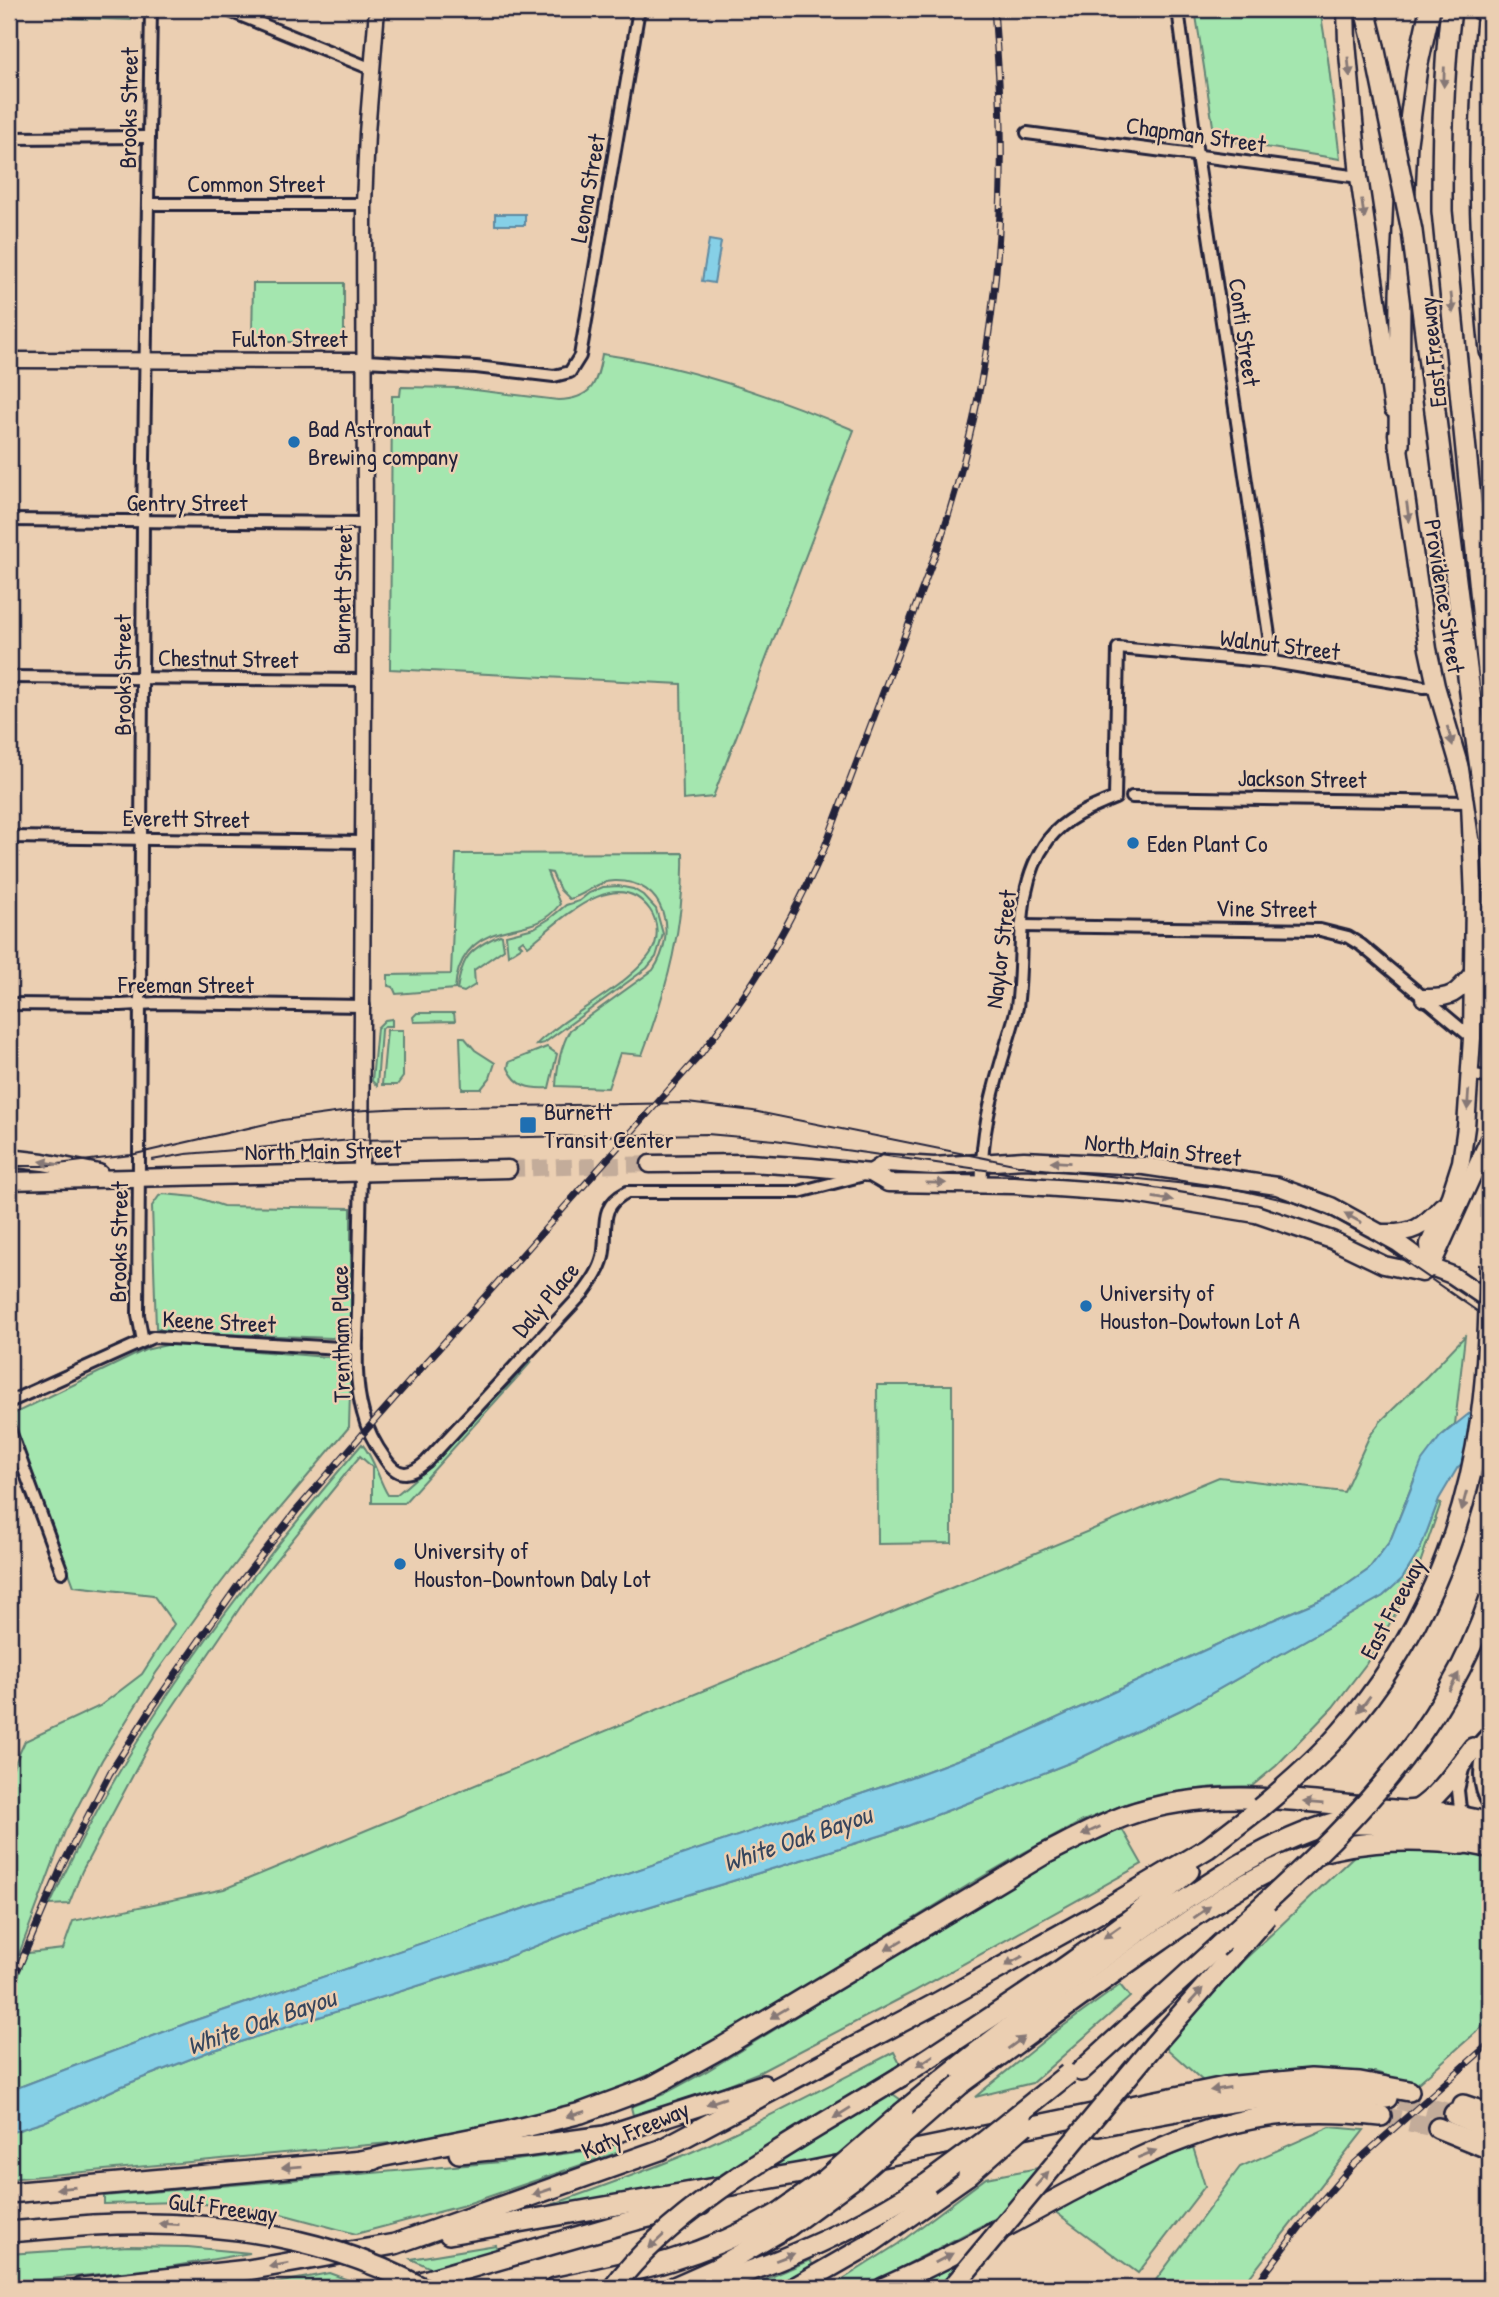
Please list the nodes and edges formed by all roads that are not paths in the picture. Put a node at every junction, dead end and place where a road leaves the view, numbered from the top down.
1 (151, 9) edge
2 (225, 9) edge
3 (377, 9) edge
4 (639, 9) edge
5 (1178, 9) edge
6 (1335, 9) edge
7 (1346, 9) edge
8 (1365, 9) edge
9 (1430, 9) edge
10 (1451, 9) edge
11 (1476, 9) edge
12 (1488, 9) edge
13 (1490, 15) edge
14 (1347, 42) junction
15 (372, 69) junction
16 (1027, 133) dead end
17 (148, 137) junction
18 (9, 138) edge
19 (1197, 155) junction
20 (1480, 169) junction
21 (1359, 177) junction
22 (148, 204) junction
23 (364, 204) junction
24 (1490, 228) edge
25 (1490, 351) edge
26 (9, 360) edge
27 (145, 360) junction
28 (365, 361) junction
29 (570, 372) joint
30 (1399, 445) junction
31 (9, 520) edge
32 (143, 523) junction
33 (365, 523) junction
34 (1273, 662) junction
35 (9, 677) edge
36 (143, 678) junction
37 (364, 680) junction
38 (1436, 686) junction
39 (1490, 690) edge
40 (1115, 797) joint
41 (1132, 797) dead end
42 (1470, 802) junction
43 (1490, 821) edge
44 (9, 837) edge
45 (1490, 837) edge
46 (141, 839) junction
47 (363, 842) junction
48 (1021, 926) junction
49 (1473, 974) junction
50 (1424, 998) junction
51 (141, 1003) junction
52 (9, 1004) edge
53 (364, 1006) junction
54 (1472, 1038) junction
55 (1470, 1074) junction
56 (1490, 1078) edge
57 (1490, 1138) edge
58 (9, 1158) edge
59 (981, 1163) junction
60 (650, 1164) tunnel mouth
61 (508, 1169) tunnel mouth
62 (361, 1173) junction
63 (871, 1173) junction
64 (140, 1177) junction
65 (9, 1181) edge
66 (982, 1185) junction
67 (1450, 1196) junction
68 (1379, 1233) junction
69 (1490, 1264) edge
70 (1431, 1267) junction
71 (1490, 1301) edge
72 (143, 1341) junction
73 (357, 1349) junction
74 (9, 1402) edge
75 (9, 1428) edge
76 (409, 1474) joint
77 (62, 1572) dead end
78 (1490, 1598) edge
79 (1490, 1732) edge
80 (1473, 1748) junction
81 (1490, 1807) edge
82 (1411, 1810) junction
83 (1490, 1821) edge
84 (1312, 1829) junction
85 (1463, 1830) junction
86 (1490, 1835) edge
87 (1490, 1849) edge
88 (1323, 1851) junction
89 (1163, 1885) junction
90 (827, 2062) junction
91 (1074, 2072) junction
92 (1490, 2114) edge
93 (1381, 2116) tunnel mouth
94 (1437, 2128) tunnel mouth
95 (1490, 2130) edge
96 (1490, 2149) edge
97 (360, 2161) junction
98 (9, 2193) edge
99 (784, 2219) junction
100 (9, 2232) edge
101 (394, 2244) junction
102 (81, 2288) edge
103 (400, 2288) edge
104 (423, 2288) edge
105 (554, 2288) edge
106 (613, 2288) edge
107 (672, 2288) edge
108 (698, 2288) edge
109 (794, 2288) edge
110 (883, 2288) edge
111 (952, 2288) edge

1 - 17 street, Brooks Street
2 - 15 street
3 - 15 street, Burnett Street
4 - 29 street, Leona Street
5 - 19 street, Conti Street
6 - 14 main road
7 - 14 main road, Providence Street
8 - 45 highway, bridge
9 - 30 highway
10 -> 39 highway, East Freeway
11 - 13 main road, bridge
12 - 20 highway
14 -> 21 main road, Providence Street
15 - 23 street, Burnett Street
16 - 19 street, Chapman Street
17 - 18 street
17 - 22 street, Brooks Street
19 - 21 street, Chapman Street
19 - 34 street, Conti Street
20 - 24 highway
20 - 25 highway
21 -> 30 main road, Providence Street
22 - 23 street, Common Street
22 - 27 street, Brooks Street
23 - 28 street, Burnett Street
26 - 27 street, Fulton Street
27 - 28 street, Fulton Street
27 - 32 street, Brooks Street
28 - 29 street, Fulton Street
28 - 33 street, Burnett Street
30 -> 38 main road, Providence Street
31 - 32 street, Gentry Street
32 - 33 street, Gentry Street
32 - 36 street, Brooks Street
33 - 37 street, Burnett Street
34 - 38 street, Walnut Street
34 - 40 street, Walnut Street
35 - 36 street, Chestnut Street
36 - 37 street, Chestnut Street
36 - 46 street, Brooks Street
37 - 47 street, Burnett Street
38 -> 42 main road, Providence Street
40 - 48 street, Naylor Street
41 - 42 street, Jackson Street
42 - 43 main road
42 - 49 main road, Providence Street
44 - 46 street, Everett Street
46 - 47 street, Everett Street
46 - 51 street, Brooks Street
47 - 53 street, Burnett Street
48 - 50 street, Vine Street
48 - 59 street, Naylor Street
49 - 50 main road
49 - 54 main road, Providence Street
50 - 54 street, Vine Street
51 - 52 street, Freeman Street
51 - 53 street, Freeman Street
51 - 64 street, Brooks Street
53 - 62 street, Burnett Street
54 - 55 main road, Providence Street
55 - 56 street
55 -> 67 main road, Providence Street
57 - 70 main road
64 -> 58 main road, North Main Street
59 - 63 main road, North Main Street
59 - 66 street, Naylor Street
68 -> 59 main road, North Main Street
60 - 63 main road, North Main Street
61 - 62 main road, North Main Street
62 - 64 main road, North Main Street
62 - 73 street, Trentham Place
63 -> 66 main road, North Main Street
63 - 76 street, Daly Place
64 - 65 main road, North Main Street
64 - 72 street, Brooks Street
66 -> 70 main road, North Main Street
67 - 68 main road
67 - 70 main road, Providence Street
68 - 70 main road, North Main Street
69 -> 89 highway, East Freeway, bridge
70 - 71 main road, North Main Street
72 - 73 street, Keene Street
72 - 74 street, Keene Street
73 - 76 street, Trentham Place
75 - 77 street
88 -> 78 highway, bridge
79 - 80 street
79 - 81 street
80 - 82 highway
80 - 85 street
82 - 84 highway
82 - 85 highway
82 -> 97 highway
83 - 85 main road
84 - 85 highway
84 - 99 highway, bridge
85 - 86 main road
85 - 87 main road
99 -> 85 highway, bridge
88 - 91 highway, bridge
111 -> 88 highway, bridge
89 -> 90 highway, Katy Freeway
89 -> 106 highway, bridge
90 -> 97 highway
90 -> 101 highway, Katy Freeway
108 -> 91 highway, bridge
91 - 109 highway, bridge
92 - 95 highway
110 -> 93 highway
94 - 96 highway
97 -> 98 highway
99 - 105 highway
99 - 107 highway
104 -> 100 highway, Gulf Freeway, bridge
101 -> 102 highway, Katy Freeway
103 -> 101 highway

